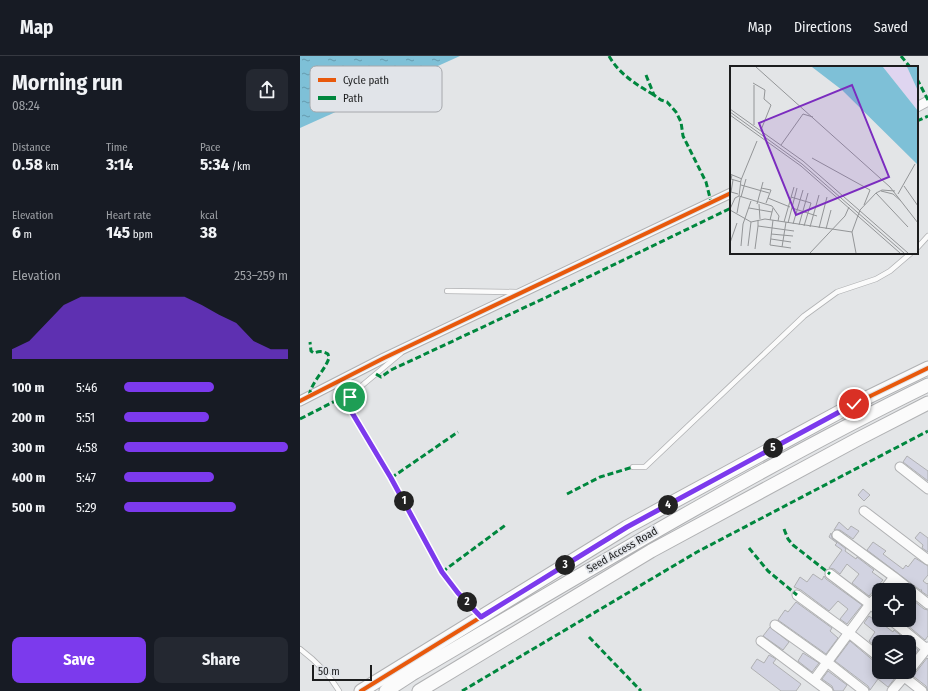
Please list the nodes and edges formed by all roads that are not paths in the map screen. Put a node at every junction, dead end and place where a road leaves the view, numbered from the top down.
1 (928, 101) edge
2 (918, 106) edge
3 (730, 193) edge
4 (928, 236) edge
5 (918, 247) edge
6 (910, 254) edge
7 (447, 291) dead end
8 (522, 292) junction
9 (410, 346) junction
10 (928, 368) edge
11 (928, 385) edge
12 (300, 401) edge
13 (928, 403) edge
14 (632, 467) dead end
15 (900, 467) dead end
16 (928, 489) edge
17 (864, 511) dead end
18 (837, 535) dead end
19 (928, 560) edge
20 (830, 574) dead end
21 (894, 577) junction
22 (889, 583) edge
23 (797, 595) dead end
24 (870, 604) joint
25 (928, 604) edge
26 (481, 617) junction
27 (775, 625) dead end
28 (900, 627) edge
29 (849, 633) junction
30 (761, 642) dead end
31 (928, 648) edge
32 (300, 649) edge
33 (872, 651) edge
34 (916, 661) edge
35 (828, 662) junction
36 (901, 679) edge
37 (911, 679) edge
38 (814, 680) junction
39 (339, 691) edge
40 (361, 691) edge
41 (386, 691) edge
42 (419, 691) edge
43 (828, 691) edge
44 (864, 691) edge
45 (892, 691) edge
46 (922, 691) edge

1 - 2 street
3 - 8 street
4 - 5 lane
6 - 14 lane
7 - 8 lane
8 - 9 street
9 - 12 street
9 - 26 lane
10 - 26 street
11 - 41 street, Seed Access Road
13 - 42 street, Seed Access Road
15 - 16 street
17 - 19 street
18 - 21 street
20 - 24 street
21 - 22 street
21 - 25 street
23 - 29 street
24 - 29 street
26 - 40 street
27 - 35 street
28 - 31 street
29 - 33 street
29 - 35 street
30 - 38 street
31 - 34 street
32 - 39 lane
35 - 38 street
35 - 44 street
36 - 45 street
37 - 46 street
38 - 43 street

